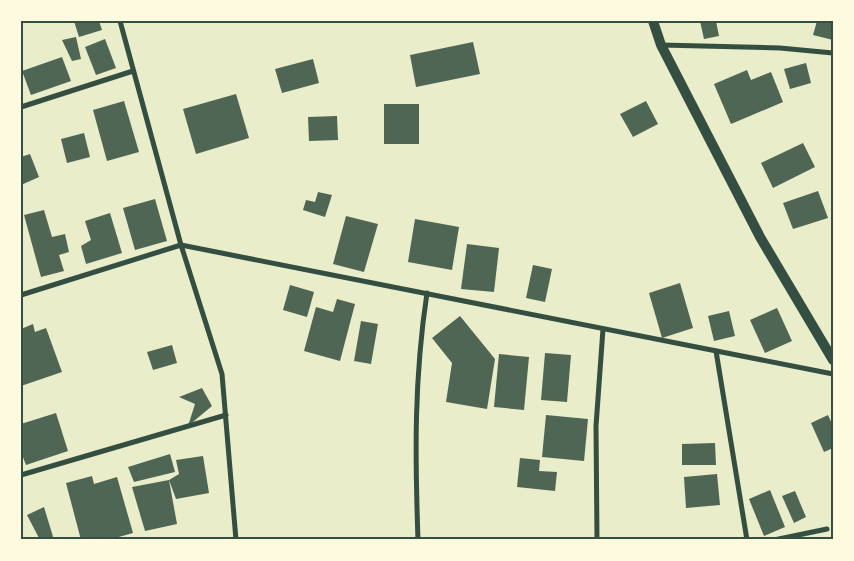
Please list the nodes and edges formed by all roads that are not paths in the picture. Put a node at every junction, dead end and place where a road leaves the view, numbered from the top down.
1 (120, 21) edge
2 (653, 21) edge
3 (662, 45) junction
4 (833, 53) edge
5 (134, 71) junction
6 (21, 107) edge
7 (181, 245) junction
8 (427, 293) junction
9 (21, 295) edge
10 (603, 329) junction
11 (716, 352) junction
12 (833, 360) edge
13 (833, 374) edge
14 (226, 415) junction
15 (21, 475) edge
16 (827, 529) dead end
17 (236, 540) edge
18 (418, 540) edge
19 (598, 540) edge
20 (747, 540) edge
21 (774, 540) edge

1 - 5 street
2 - 3 main road
3 - 4 street
3 - 12 main road
5 - 6 street
5 - 7 street
7 - 8 street
7 - 9 street
7 - 14 street
8 - 10 street
8 - 18 street
10 - 11 street
10 - 19 street
11 - 13 street
11 - 20 street
14 - 15 street
14 - 17 street
16 - 21 street

